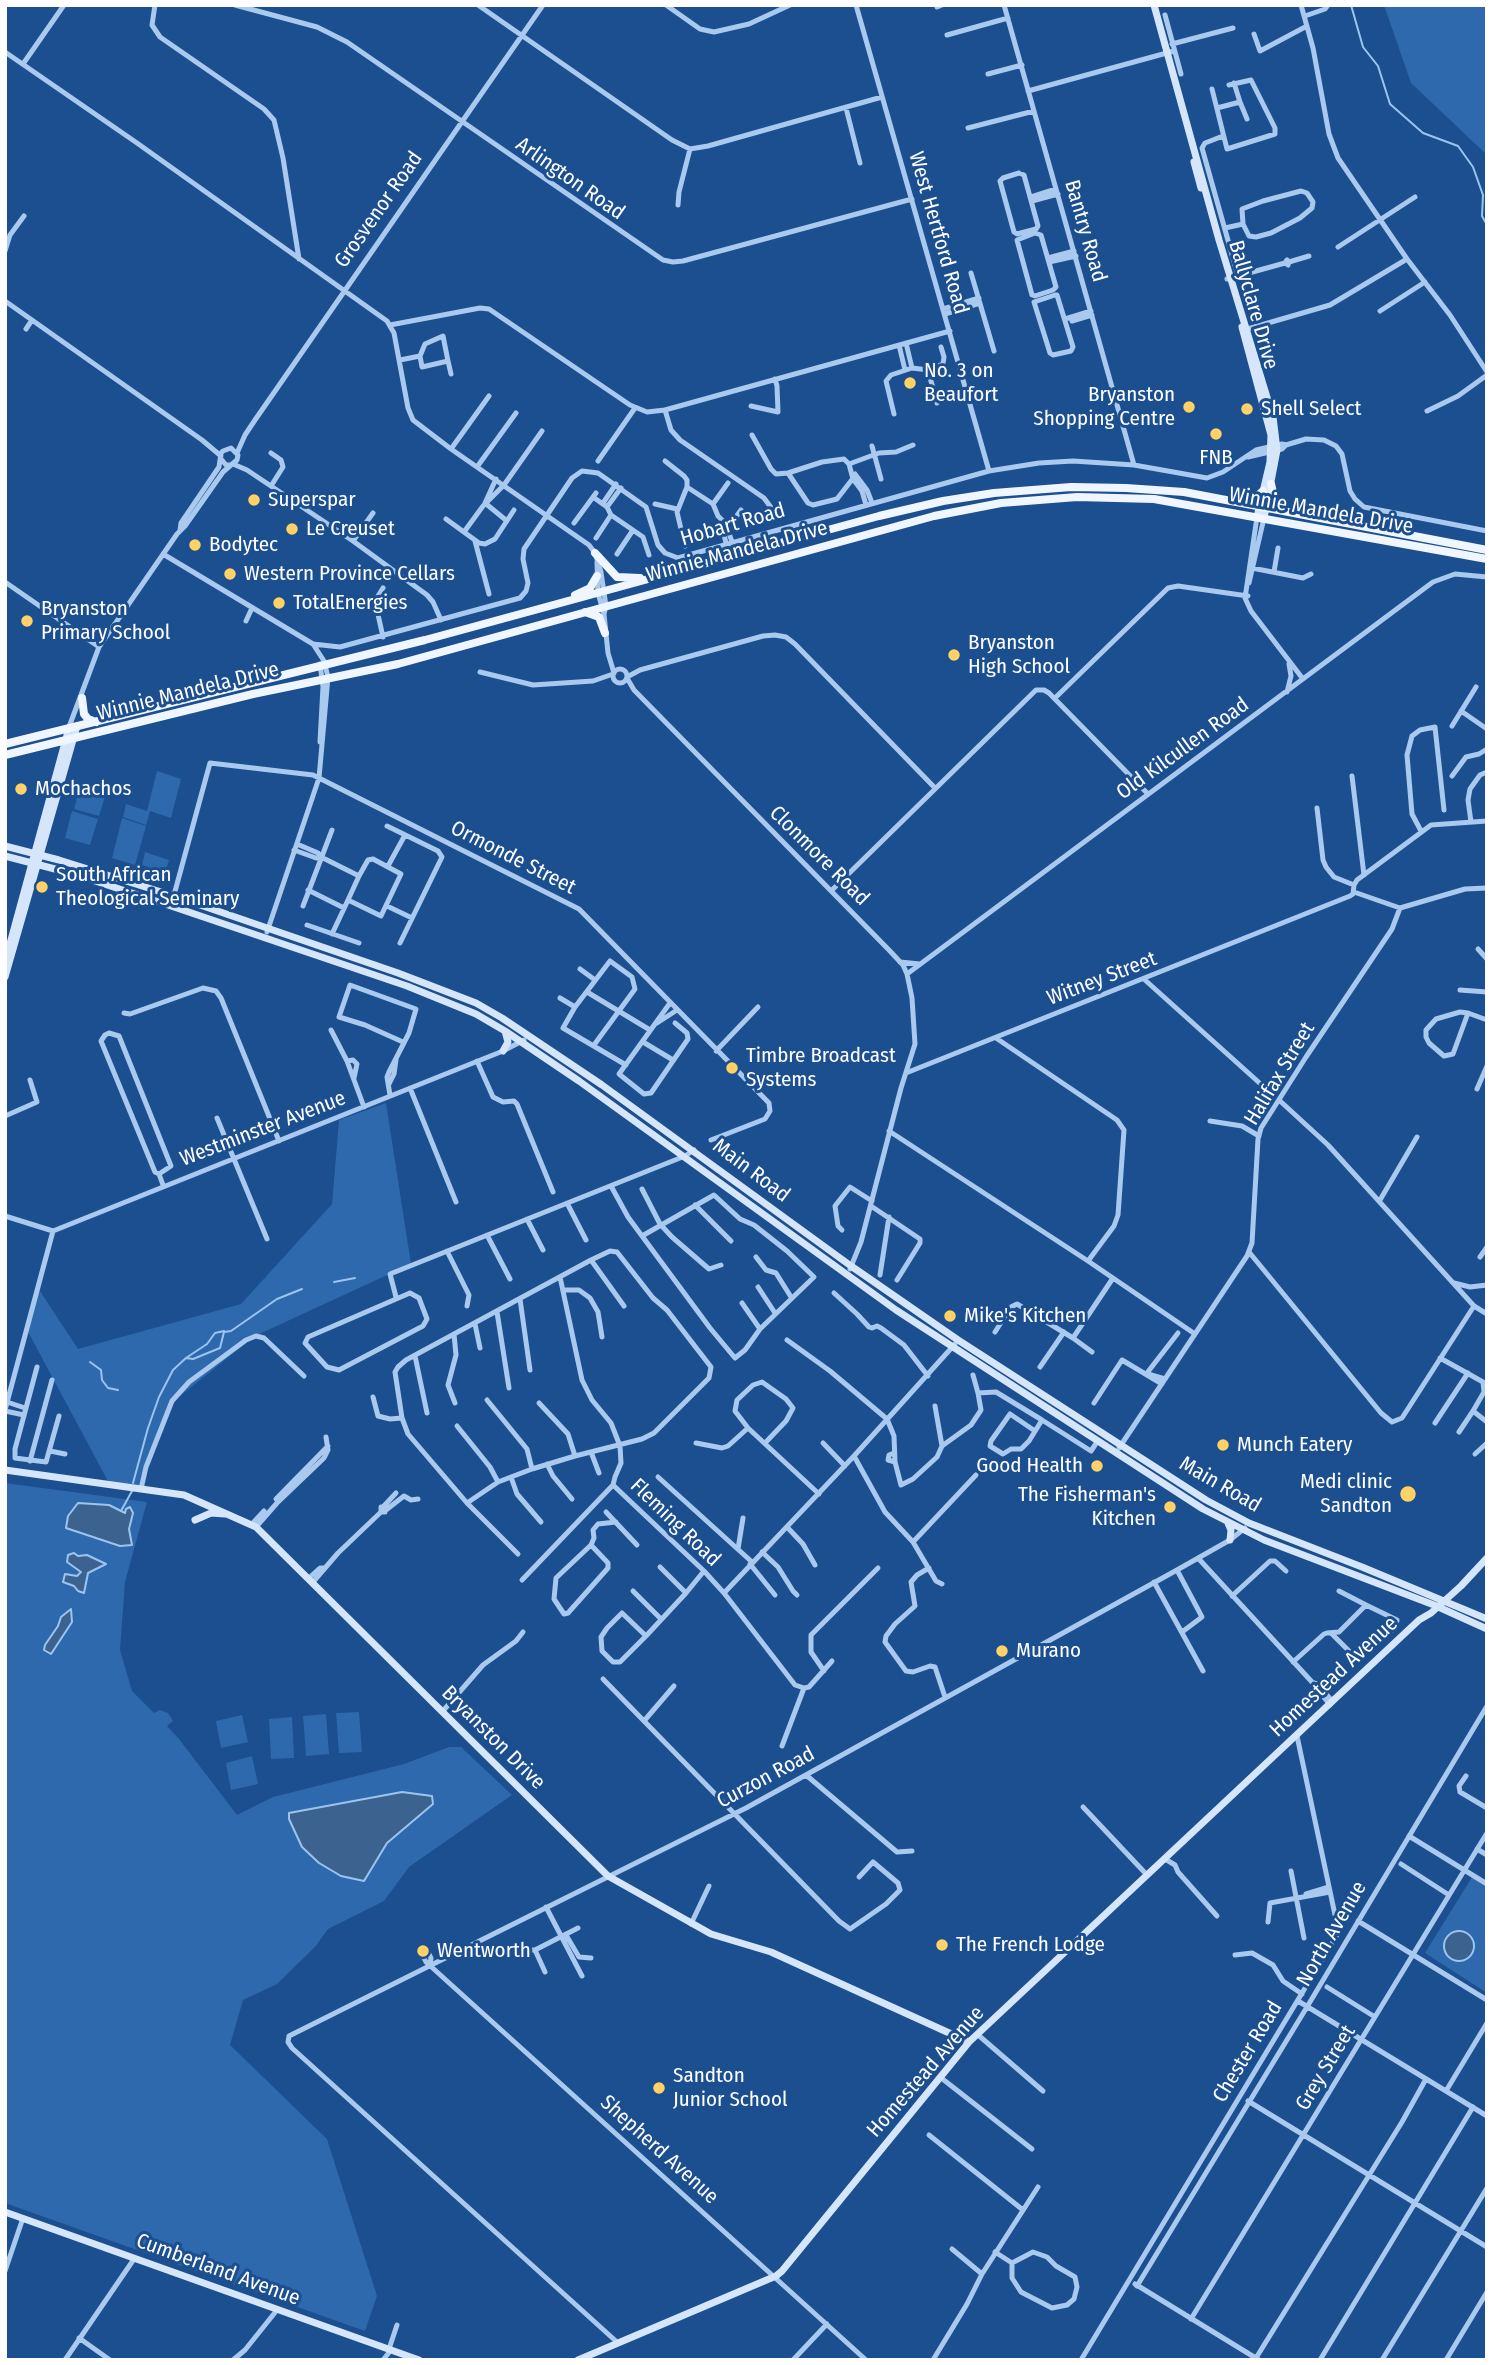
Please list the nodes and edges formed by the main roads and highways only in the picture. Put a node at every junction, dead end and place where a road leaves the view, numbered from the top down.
1 (1271, 484) road end
2 (1263, 491) road end
3 (1242, 503) junction
4 (1286, 512) junction
5 (1487, 550) edge
6 (596, 556) road end
7 (1487, 559) edge
8 (597, 576) road end
9 (646, 578) junction
10 (561, 603) junction
11 (585, 612) junction
12 (606, 633) road end
13 (82, 698) road end
14 (96, 722) junction
15 (5, 744) edge
16 (5, 755) edge

1 - 4 main road
2 - 3 main road
3 - 4 main road, Winnie Mandela Drive
3 - 9 main road, Winnie Mandela Drive
4 - 5 main road, Winnie Mandela Drive
6 - 9 main road
7 - 11 main road, Winnie Mandela Drive
8 - 10 main road
9 - 10 main road, Winnie Mandela Drive
10 - 14 main road, Winnie Mandela Drive
11 - 12 main road
11 - 16 main road, Winnie Mandela Drive
13 - 14 main road
14 - 15 main road, Winnie Mandela Drive

